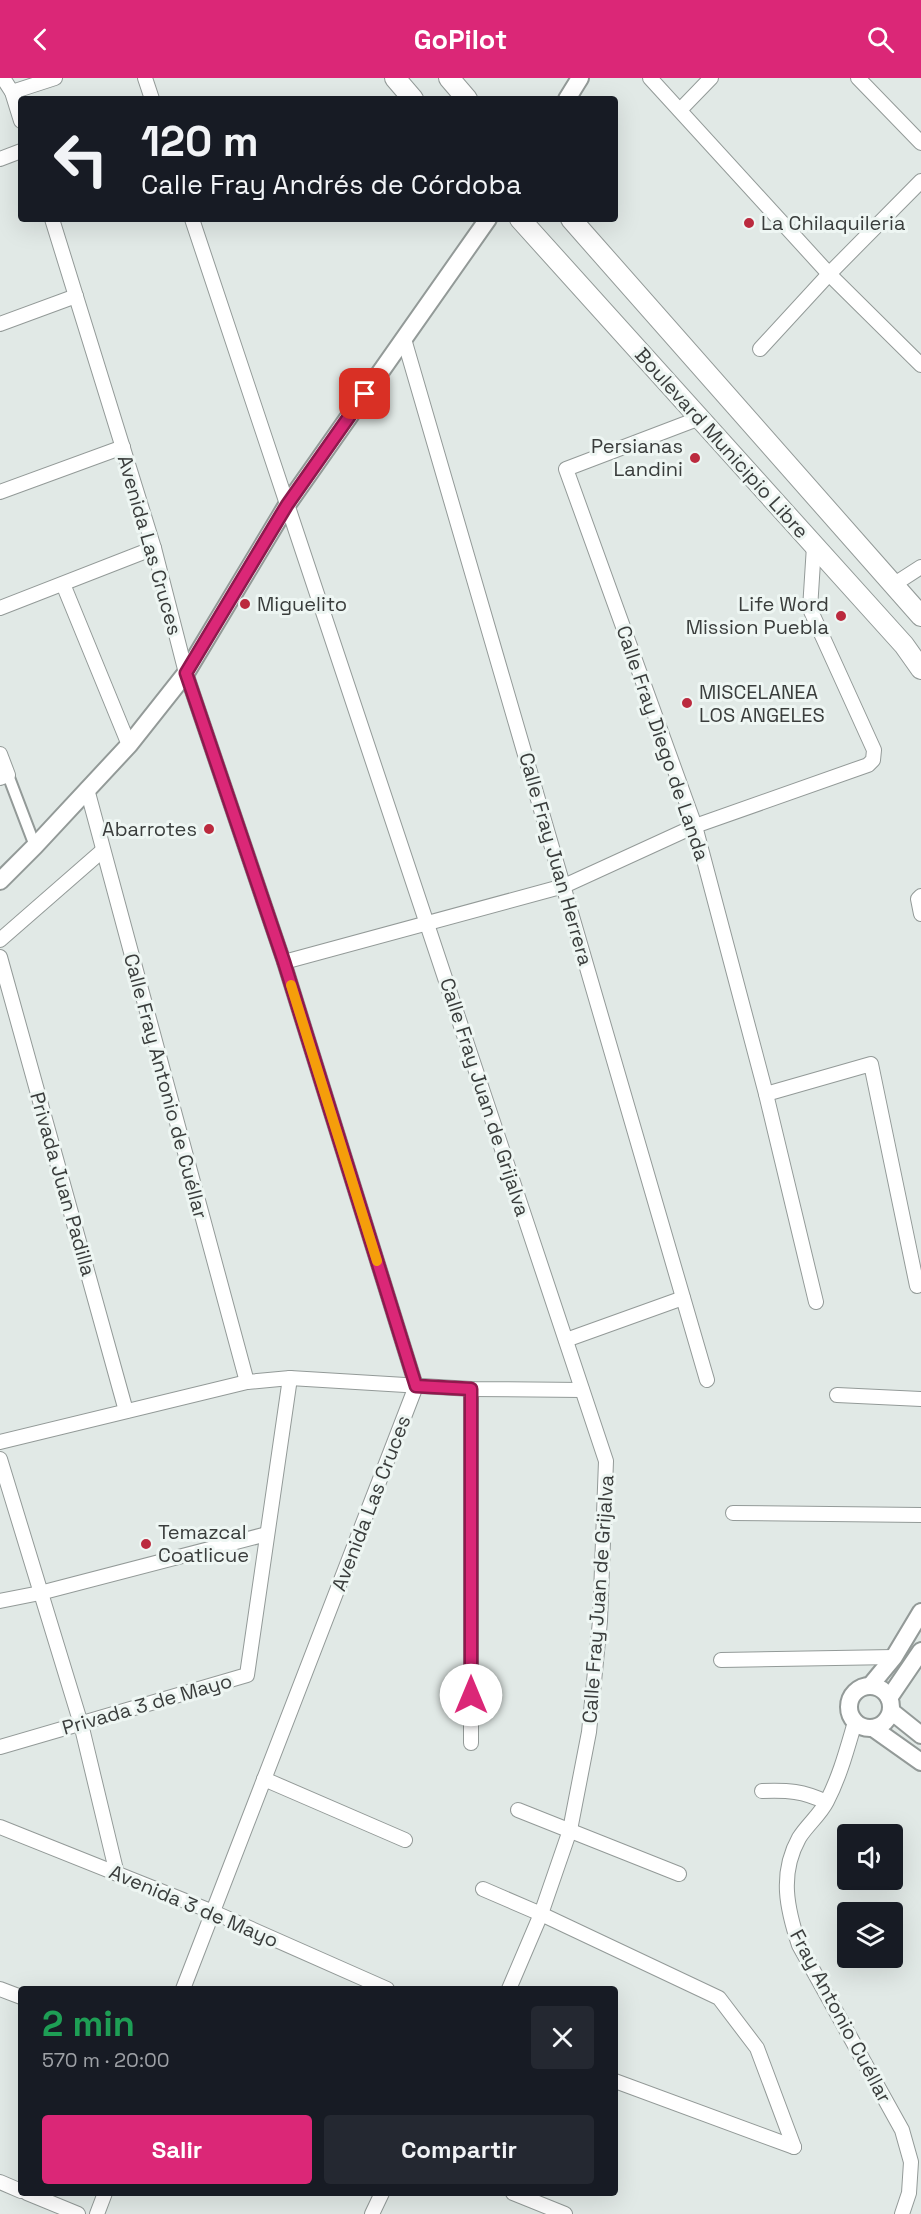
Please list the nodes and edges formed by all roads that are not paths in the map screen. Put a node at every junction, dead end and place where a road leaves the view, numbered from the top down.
1 (3, 78) edge
2 (55, 78) edge
3 (145, 78) edge
4 (394, 78) edge
5 (449, 78) edge
6 (580, 78) edge
7 (650, 78) edge
8 (711, 78) edge
9 (858, 78) edge
10 (12, 92) junction
11 (151, 96) edge
12 (410, 96) edge
13 (464, 96) edge
14 (569, 96) edge
15 (680, 110) junction
16 (18, 111) edge
17 (921, 143) edge
18 (18, 152) edge
19 (0, 159) edge
20 (921, 181) edge
21 (53, 222) edge
22 (193, 222) edge
23 (486, 222) edge
24 (523, 222) edge
25 (575, 222) edge
26 (830, 274) junction
27 (76, 296) junction
28 (0, 324) edge
29 (404, 339) junction
30 (760, 349) dead end
31 (921, 365) edge
32 (700, 418) junction
33 (123, 447) junction
34 (0, 492) edge
35 (287, 505) junction
36 (814, 546) junction
37 (154, 548) junction
38 (921, 567) edge
39 (63, 584) junction
40 (893, 585) junction
41 (0, 608) edge
42 (921, 616) edge
43 (921, 669) edge
44 (186, 673) junction
45 (129, 745) junction
46 (0, 753) edge
47 (4, 776) edge
48 (87, 789) junction
49 (696, 826) junction
50 (35, 846) junction
51 (102, 851) junction
52 (0, 881) edge
53 (564, 886) junction
54 (921, 896) edge
55 (921, 914) edge
56 (428, 924) junction
57 (0, 940) edge
58 (0, 957) edge
59 (284, 962) junction
60 (766, 1094) junction
61 (917, 1287) dead end
62 (683, 1298) junction
63 (816, 1302) dead end
64 (566, 1340) junction
65 (290, 1378) junction
66 (706, 1380) dead end
67 (247, 1382) junction
68 (416, 1386) junction
69 (471, 1389) junction
70 (582, 1390) junction
71 (837, 1395) dead end
72 (921, 1399) edge
73 (126, 1412) junction
74 (0, 1442) edge
75 (0, 1459) edge
76 (733, 1513) dead end
77 (921, 1515) edge
78 (267, 1534) junction
79 (40, 1593) junction
80 (0, 1601) edge
81 (921, 1612) edge
82 (921, 1651) edge
83 (894, 1658) junction
84 (721, 1660) dead end
85 (870, 1686) junction
86 (890, 1705) junction
87 (855, 1722) junction
88 (81, 1724) junction
89 (873, 1728) junction
90 (921, 1735) edge
91 (471, 1743) dead end
92 (0, 1747) edge
93 (921, 1762) edge
94 (264, 1779) junction
95 (762, 1791) dead end
96 (826, 1803) junction
97 (518, 1810) dead end
98 (0, 1827) edge
99 (570, 1830) junction
100 (405, 1840) dead end
101 (117, 1874) junction
102 (679, 1874) dead end
103 (483, 1889) dead end
104 (213, 1912) junction
105 (541, 1914) junction
106 (184, 1986) edge
107 (380, 1986) edge
108 (510, 1986) edge
109 (0, 1989) edge
110 (18, 1996) edge
111 (618, 2082) edge
112 (0, 2182) edge
113 (18, 2190) edge
114 (34, 2196) edge
115 (104, 2196) edge
116 (381, 2196) edge
117 (520, 2196) edge
118 (78, 2214) edge
119 (97, 2214) edge
120 (372, 2214) edge
121 (565, 2214) edge
122 (902, 2214) edge

1 - 10 street
2 - 10 street
3 - 11 street
4 - 12 main road
5 - 13 main road
6 - 14 street
7 - 15 street
8 - 15 street
9 - 17 street
10 - 16 street
15 - 26 street
18 - 19 street
20 - 26 street
21 - 27 street, Avenida Las Cruces
22 - 35 street, Calle Fray Juan de Grijalva
23 - 29 street
24 - 32 main road, Boulevard Municipio Libre
25 - 40 main road, Boulevard Municipio Libre
26 - 30 street
26 - 31 street
27 - 28 street
27 - 33 street, Avenida Las Cruces
29 - 35 street
29 - 53 street, Calle Fray Juan Herrera
32 - 36 main road, Boulevard Municipio Libre
32 - 49 street, Calle Fray Diego de Landa
33 - 34 street
33 - 37 street, Avenida Las Cruces
35 - 44 street
35 - 56 street, Calle Fray Juan de Grijalva
36 - 43 main road, Boulevard Municipio Libre
36 - 49 street
37 - 39 street
37 - 44 street, Avenida Las Cruces
38 - 40 street
39 - 41 street
39 - 45 street
40 - 42 main road, Boulevard Municipio Libre
44 - 45 street
44 - 59 street, Avenida Las Cruces
45 - 48 street
46 - 47 street
47 - 50 street
48 - 50 street
48 - 51 street, Calle Fray Antonio de Cuéllar
49 - 53 street
49 - 60 street, Calle Fray Diego de Landa
50 - 52 street
51 - 57 street
51 - 67 street, Calle Fray Antonio de Cuéllar
53 - 56 street
53 - 62 street, Calle Fray Juan Herrera
54 - 55 street
56 - 59 street
56 - 64 street, Calle Fray Juan de Grijalva
58 - 73 street, Privada Juan Padilla
59 - 68 street, Avenida Las Cruces
60 - 61 street
60 - 63 street, Calle Fray Diego de Landa
62 - 64 street
62 - 66 street, Calle Fray Juan Herrera
64 - 70 street, Calle Fray Juan de Grijalva
65 - 67 street
65 - 68 street
65 - 78 street, Privada 3 de Mayo
67 - 73 street
68 - 69 street
68 - 94 street, Avenida Las Cruces
69 - 70 street
69 - 91 street
70 - 99 street, Calle Fray Juan de Grijalva
71 - 72 street
73 - 74 street
75 - 79 street
76 - 77 street
78 - 79 street
78 - 88 street, Privada 3 de Mayo
79 - 80 street
79 - 88 street
81 - 83 street
82 - 86 street
83 - 84 street
83 - 85 street
85 - 86 street
85 - 87 street
86 - 89 street
86 - 90 street
87 - 89 street
87 - 96 street, Fray Antonio Cuéllar
88 - 92 street, Privada 3 de Mayo
88 - 101 street
89 - 93 street
94 - 100 street
94 - 104 street, Avenida Las Cruces
95 - 96 street
96 - 122 street, Fray Antonio Cuéllar
97 - 99 street
98 - 101 street, Avenida 3 de Mayo
99 - 102 street
99 - 105 street, Calle Fray Juan de Grijalva
101 - 104 street, Avenida 3 de Mayo
103 - 105 street
104 - 106 street, Avenida Las Cruces
104 - 107 street, Avenida 3 de Mayo
105 - 108 street, Calle Fray Juan de Grijalva
105 - 111 street
109 - 110 street
112 - 113 street
114 - 118 street
115 - 119 street
116 - 120 street
117 - 121 street

